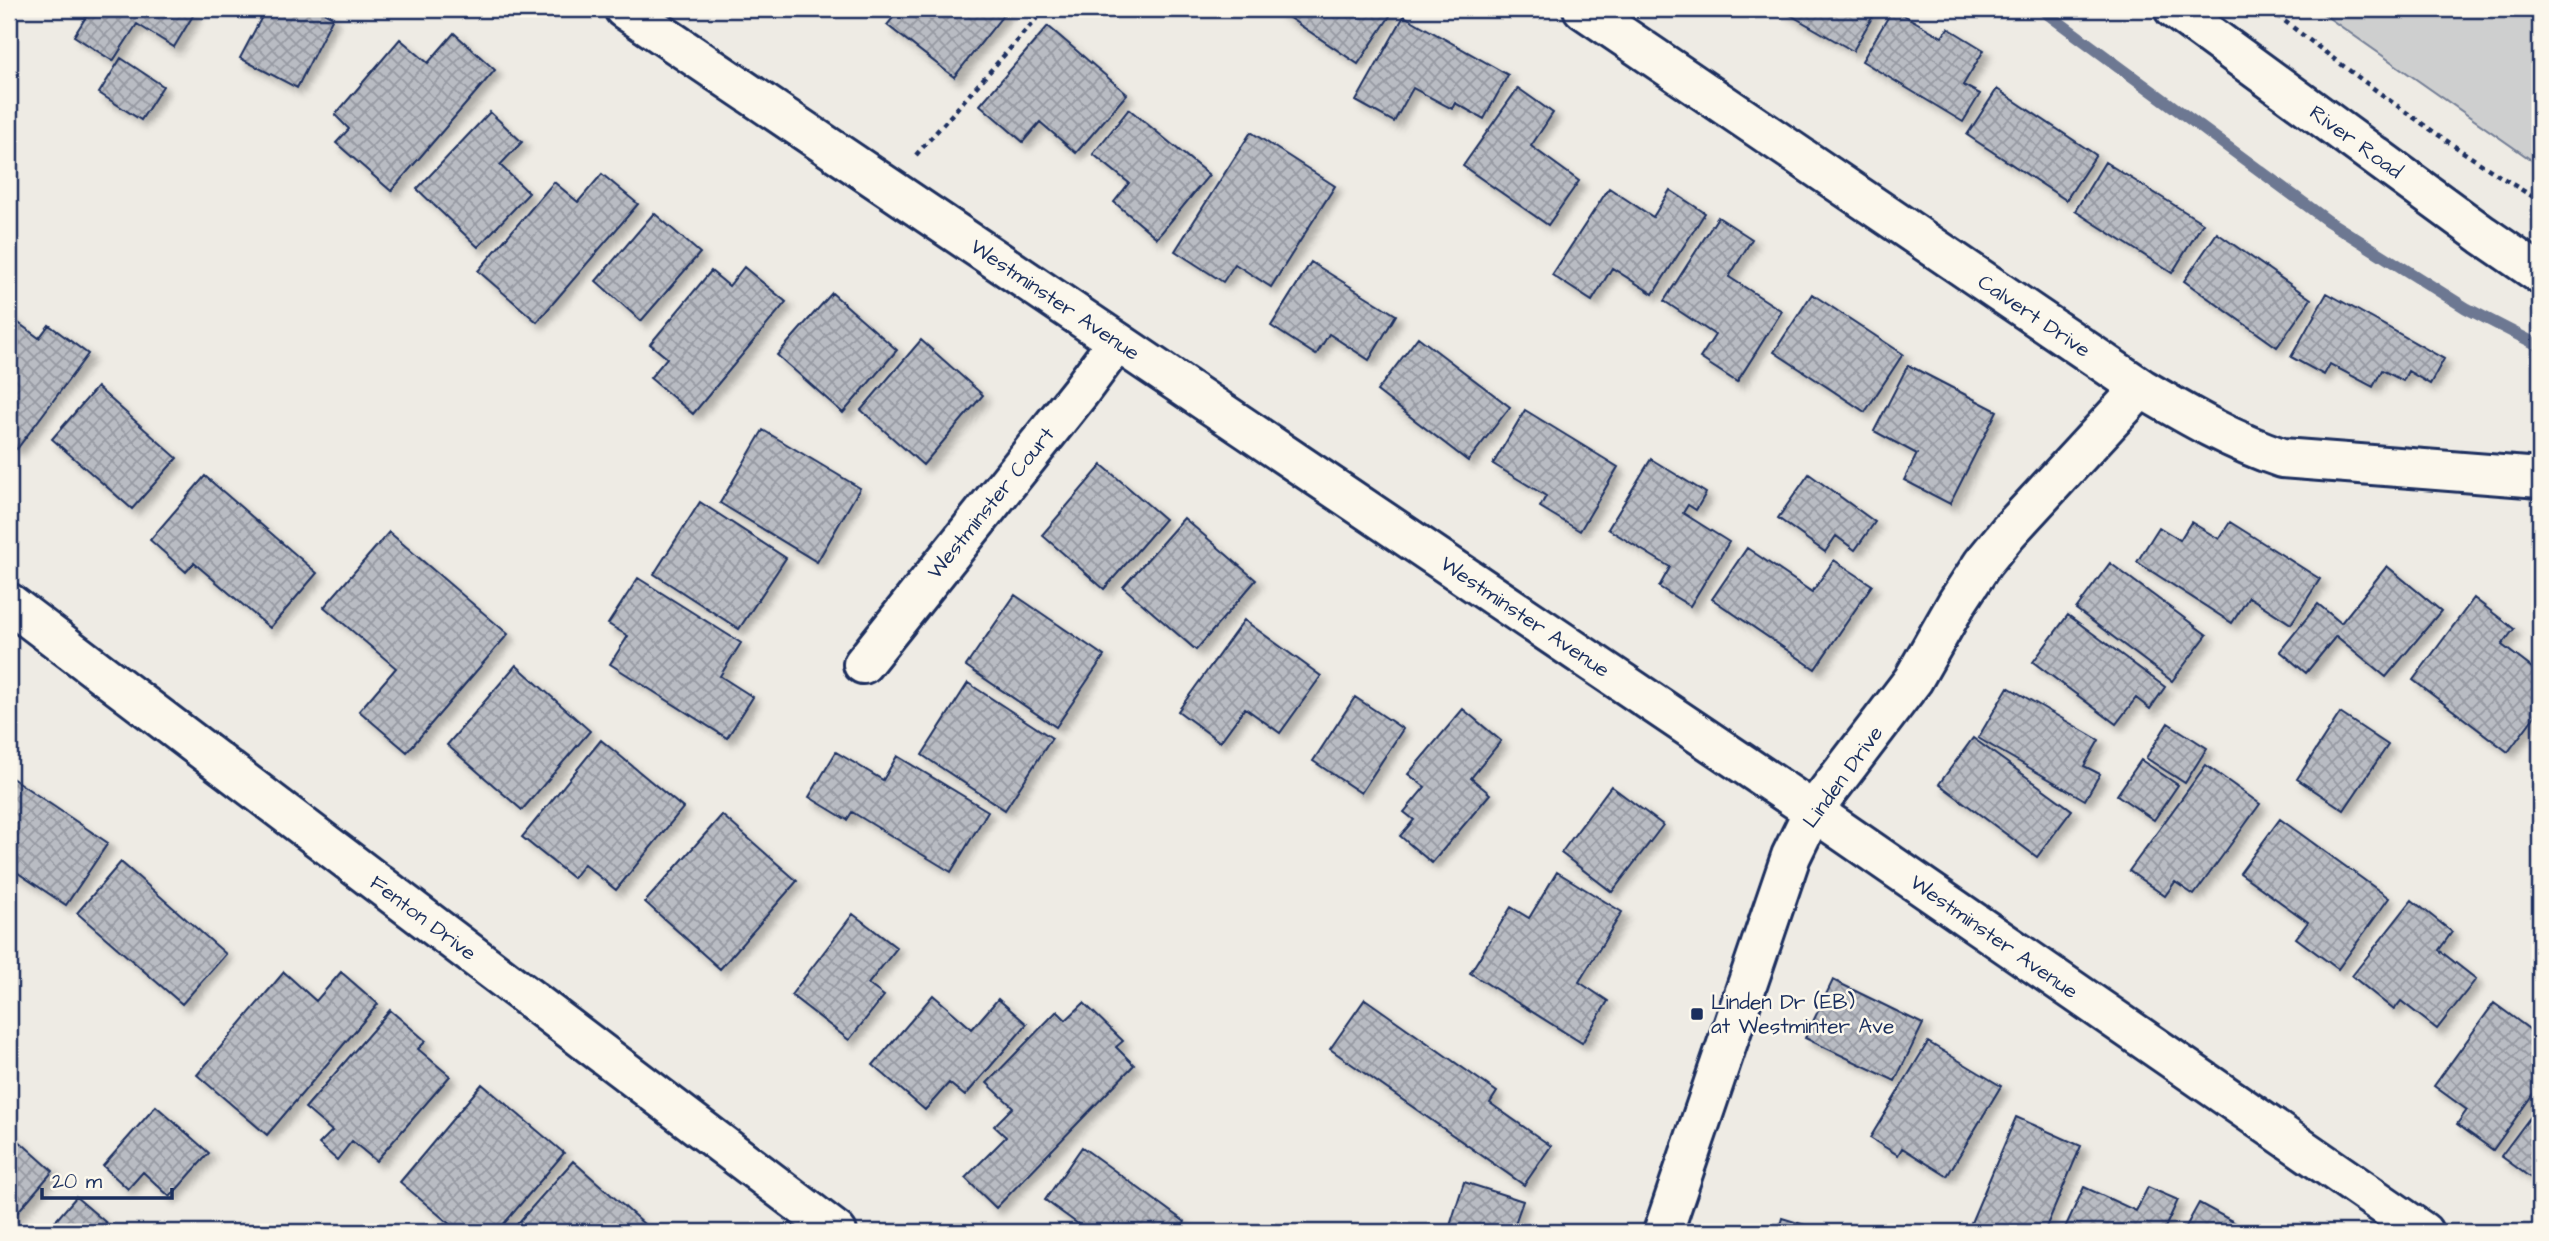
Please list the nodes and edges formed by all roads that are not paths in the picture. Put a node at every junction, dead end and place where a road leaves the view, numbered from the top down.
1 (624, 9) edge
2 (1583, 9) edge
3 (2174, 9) edge
4 (2540, 274) edge
5 (1117, 342) junction
6 (2141, 388) junction
7 (2540, 478) edge
8 (9, 603) edge
9 (863, 664) dead end
10 (1813, 811) junction
11 (836, 1232) edge
12 (1663, 1232) edge
13 (2423, 1232) edge

1 - 5 street, Westminster Avenue
2 - 6 street, Calvert Drive
3 - 4 street, River Road
5 - 9 street, Westminster Court
5 - 10 street, Westminster Avenue
6 - 7 street, Calvert Drive
6 - 10 street, Linden Drive
8 - 11 street, Fenton Drive
10 - 12 street, Linden Drive
10 - 13 street, Westminster Avenue

